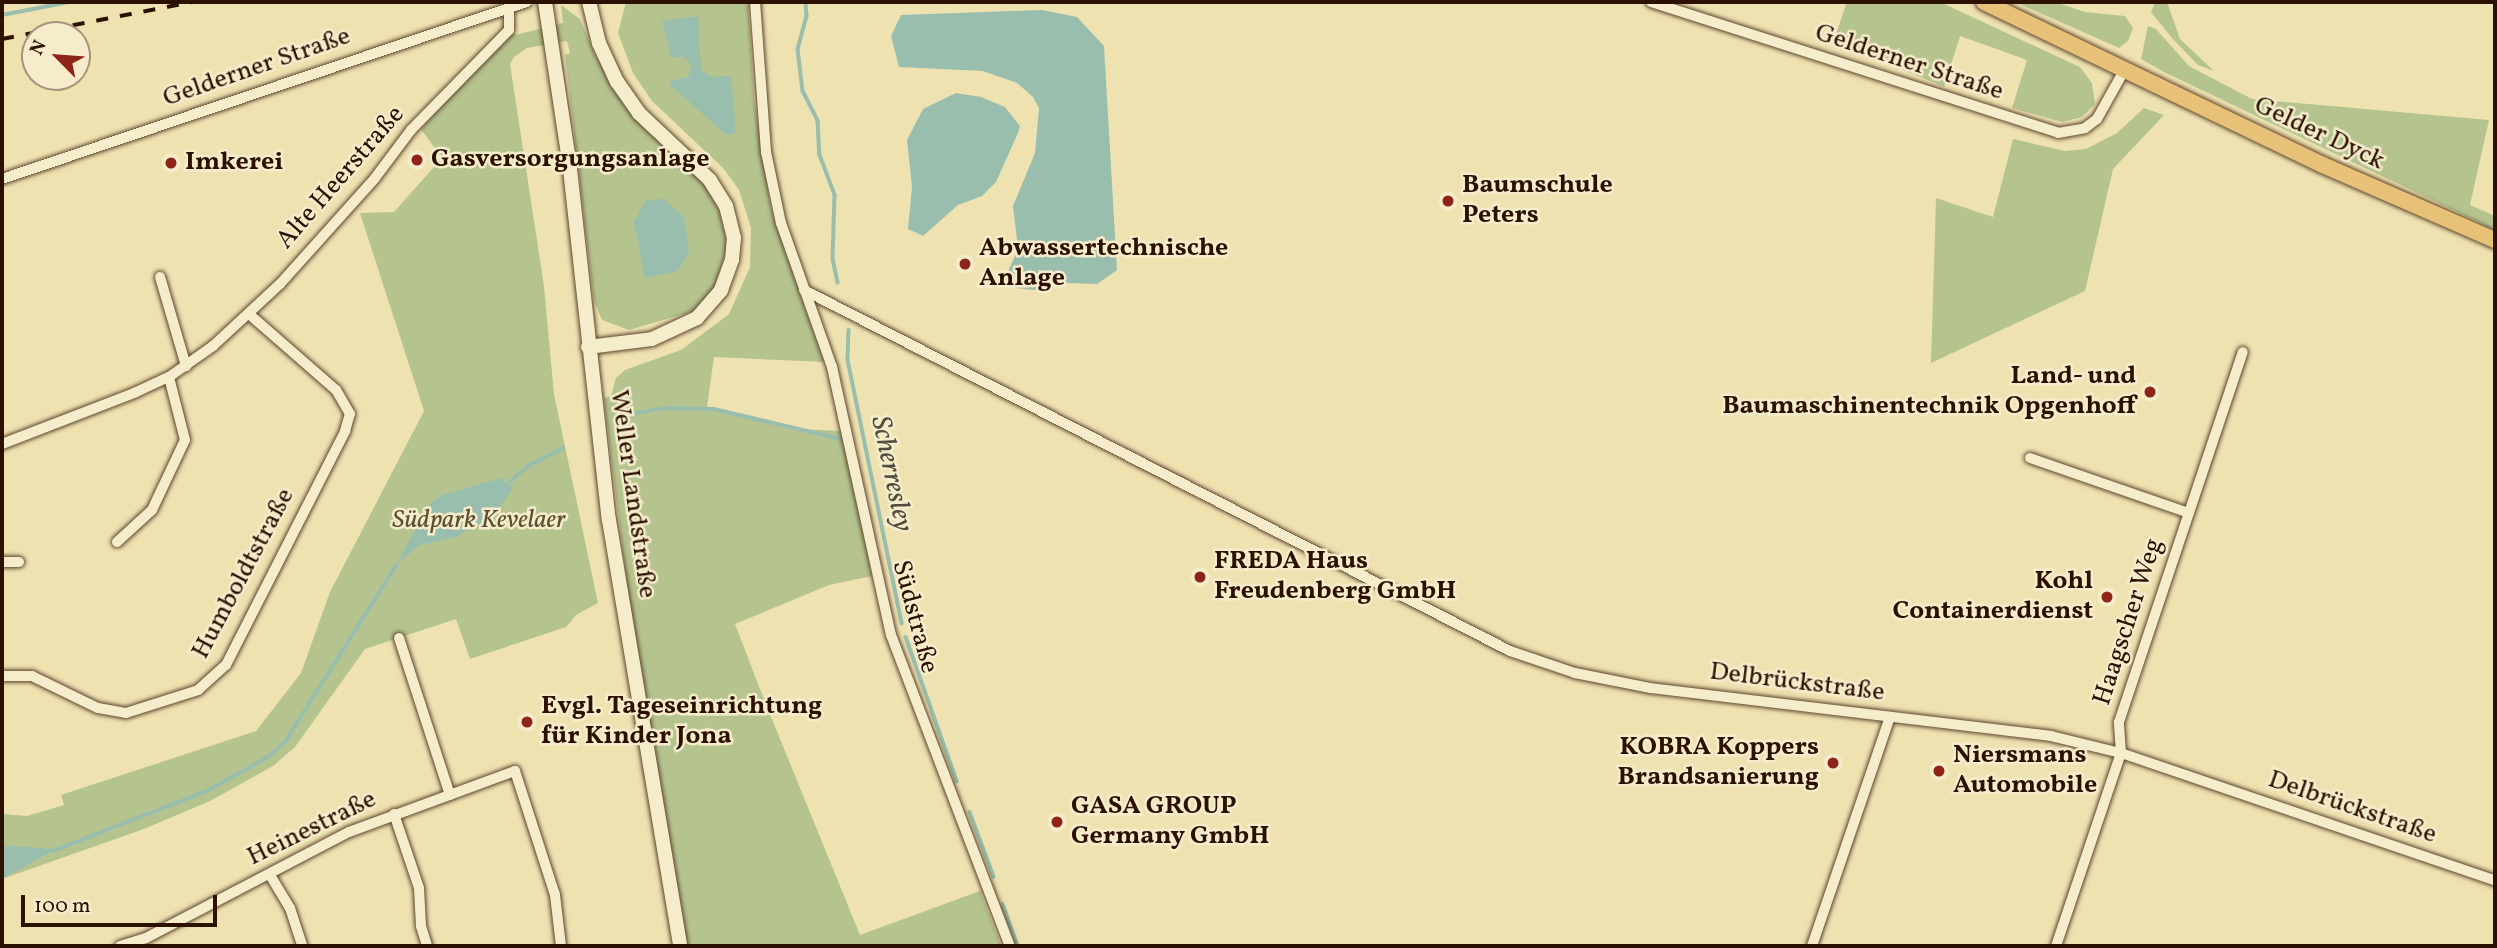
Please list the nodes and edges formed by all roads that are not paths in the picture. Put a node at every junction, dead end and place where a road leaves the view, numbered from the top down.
1 (527, 2) edge
2 (545, 2) edge
3 (589, 2) edge
4 (755, 2) edge
5 (1651, 2) edge
6 (1984, 2) edge
7 (509, 8) junction
8 (2125, 69) junction
9 (2, 179) edge
10 (2495, 240) edge
11 (160, 277) dead end
12 (804, 290) junction
13 (250, 314) junction
14 (588, 347) junction
15 (2243, 352) dead end
16 (186, 366) junction
17 (169, 377) junction
18 (2, 444) edge
19 (2029, 458) dead end
20 (2189, 513) junction
21 (117, 542) dead end
22 (2, 562) edge
23 (19, 562) dead end
24 (399, 638) dead end
25 (2, 676) edge
26 (1890, 717) junction
27 (2121, 753) junction
28 (450, 795) junction
29 (394, 814) junction
30 (270, 875) junction
31 (2495, 880) edge
32 (147, 942) edge
33 (120, 946) edge
34 (302, 946) edge
35 (427, 946) edge
36 (561, 946) edge
37 (680, 946) edge
38 (1010, 946) edge
39 (1812, 946) edge
40 (2056, 946) edge

1 - 7 street, Gelderner Straße
2 - 14 main road, Weller Landstraße
3 - 14 main road
4 - 12 street, Südstraße
5 - 8 street, Gelderner Straße
6 - 8 main road, Gelder Dyck
7 - 9 street, Gelderner Straße
7 - 13 street, Alte Heerstraße
8 - 10 main road, Gelder Dyck
11 - 16 street
12 - 26 street, Delbrückstraße
12 - 38 street, Südstraße
13 - 16 street, Alte Heerstraße
13 - 25 street, Humboldtstraße
14 - 37 main road, Weller Landstraße
15 - 20 street, Haagscher Weg
16 - 17 street, Alte Heerstraße
17 - 18 street, Alte Heerstraße
17 - 21 street
19 - 20 street, Haagscher Weg
20 - 27 street, Haagscher Weg
22 - 23 street
24 - 28 street
26 - 27 street, Delbrückstraße
26 - 39 street
27 - 31 street, Delbrückstraße
27 - 40 street, Haagscher Weg
28 - 29 street, Heinestraße
28 - 36 street, Heinestraße
29 - 30 street, Heinestraße
29 - 35 street
30 - 32 street, Heinestraße
30 - 34 street
32 - 33 street, Heinestraße

